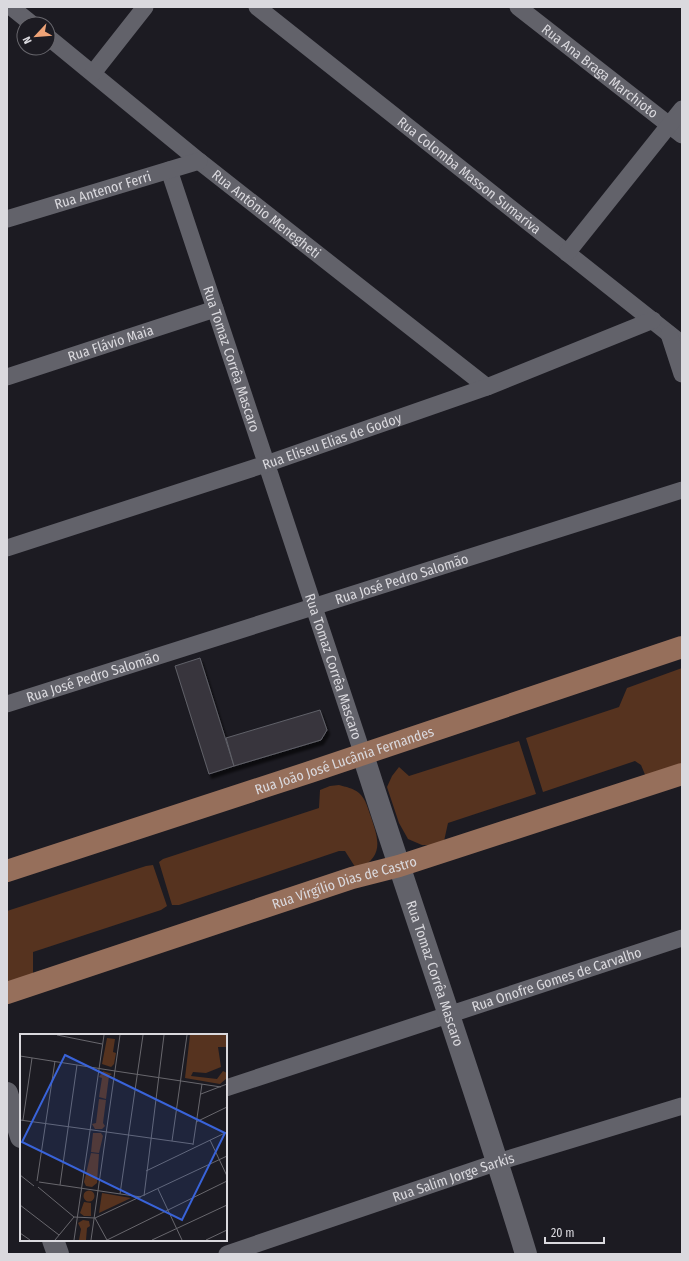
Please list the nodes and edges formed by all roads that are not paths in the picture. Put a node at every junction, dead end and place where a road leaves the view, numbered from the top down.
1 (11, 7) edge
2 (145, 7) edge
3 (257, 7) edge
4 (518, 7) edge
5 (22, 16) edge
6 (56, 43) edge
7 (93, 72) junction
8 (682, 109) edge
9 (676, 130) edge
10 (199, 161) junction
11 (169, 170) junction
12 (11, 214) edge
13 (567, 253) junction
14 (215, 309) junction
15 (653, 320) junction
16 (676, 339) edge
17 (682, 374) edge
18 (7, 377) edge
19 (487, 387) junction
20 (266, 464) junction
21 (682, 490) edge
22 (7, 548) edge
23 (313, 606) junction
24 (682, 647) edge
25 (7, 704) edge
26 (363, 755) junction
27 (682, 774) edge
28 (399, 866) junction
29 (7, 872) edge
30 (682, 938) edge
31 (7, 993) edge
32 (449, 1015) junction
33 (227, 1088) edge
34 (7, 1093) edge
35 (682, 1106) edge
36 (20, 1134) edge
37 (498, 1162) junction
38 (53, 1241) edge
39 (58, 1254) edge
40 (228, 1254) edge
41 (526, 1254) edge

1 - 5 street
2 - 7 street
3 - 13 street, Rua Colomba Masson Sumariva
4 - 9 street, Rua Ana Braga Marchioto
6 - 7 street, Rua Antônio Menegheti
7 - 10 street, Rua Antônio Menegheti
8 - 9 street
9 - 13 street
10 - 11 street, Rua Antenor Ferri
10 - 19 street, Rua Antônio Menegheti
11 - 12 street, Rua Antenor Ferri
11 - 14 street, Rua Tomaz Corrêa Mascaro
13 - 15 street, Rua Colomba Masson Sumariva
14 - 18 street, Rua Flávio Maia
14 - 20 street, Rua Tomaz Corrêa Mascaro
15 - 16 street, Rua Colomba Masson Sumariva
15 - 19 street, Rua Eliseu Elias de Godoy
16 - 17 street
19 - 20 street, Rua Eliseu Elias de Godoy
20 - 22 street, Rua Eliseu Elias de Godoy
20 - 23 street, Rua Tomaz Corrêa Mascaro
21 - 23 street, Rua José Pedro Salomão
23 - 25 street, Rua José Pedro Salomão
23 - 26 street, Rua Tomaz Corrêa Mascaro
24 - 26 main road, Rua João José Lucânia Fernandes
26 - 28 main road, Rua Tomaz Corrêa Mascaro
26 - 29 main road, Rua João José Lucânia Fernandes
27 - 28 main road, Rua Virgílio Dias de Castro
28 - 31 main road, Rua Virgílio Dias de Castro
28 - 32 main road, Rua Tomaz Corrêa Mascaro
30 - 32 street, Rua Onofre Gomes de Carvalho
32 - 33 street, Rua Onofre Gomes de Carvalho
32 - 37 main road, Rua Tomaz Corrêa Mascaro
34 - 36 main road
35 - 37 street, Rua Salim Jorge Sarkis
37 - 40 street, Rua Salim Jorge Sarkis
37 - 41 main road, Rua Tomaz Corrêa Mascaro
38 - 39 main road

